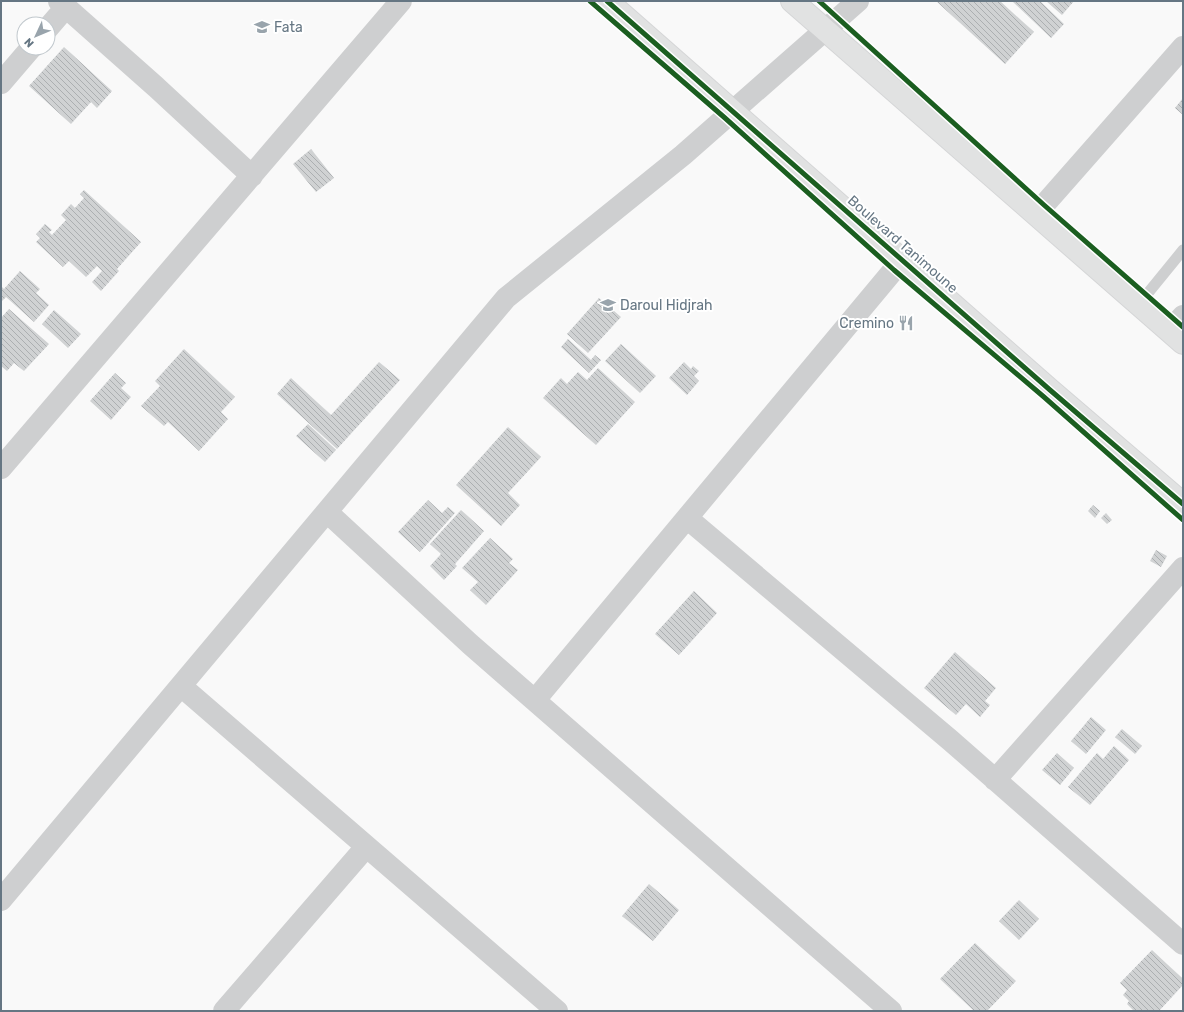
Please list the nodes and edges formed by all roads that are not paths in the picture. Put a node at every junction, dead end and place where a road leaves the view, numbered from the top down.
1 (401, 1) edge
2 (607, 1) edge
3 (792, 1) edge
4 (858, 1) edge
5 (63, 4) edge
6 (56, 16) edge
7 (826, 30) junction
8 (1183, 48) edge
9 (24, 56) edge
10 (1, 83) edge
11 (734, 111) junction
12 (252, 176) junction
13 (1036, 214) junction
14 (1183, 250) edge
15 (902, 260) junction
16 (1138, 304) junction
17 (1178, 330) edge
18 (1, 468) edge
19 (1183, 504) edge
20 (327, 512) junction
21 (687, 518) junction
22 (1183, 568) edge
23 (181, 686) junction
24 (535, 700) junction
25 (995, 780) junction
26 (366, 847) junction
27 (1, 900) edge
28 (1183, 944) edge
29 (236, 1007) edge
30 (557, 1011) edge
31 (891, 1011) edge

1 - 12 street
2 - 11 main road, Boulevard Tanimoune
3 - 7 main road
4 - 7 street
5 - 6 street
5 - 12 street
7 - 11 street
7 - 13 main road
8 - 13 street
9 - 10 street
11 - 15 main road, Boulevard Tanimoune
11 - 20 street
12 - 18 street
13 - 16 main road
14 - 16 lane
15 - 19 main road, Boulevard Tanimoune
15 - 21 street
16 - 17 main road
20 - 23 street
20 - 24 street
21 - 24 street
21 - 25 street
22 - 25 street
23 - 26 street
23 - 27 street
24 - 31 street
25 - 28 street
26 - 29 street
26 - 30 street

